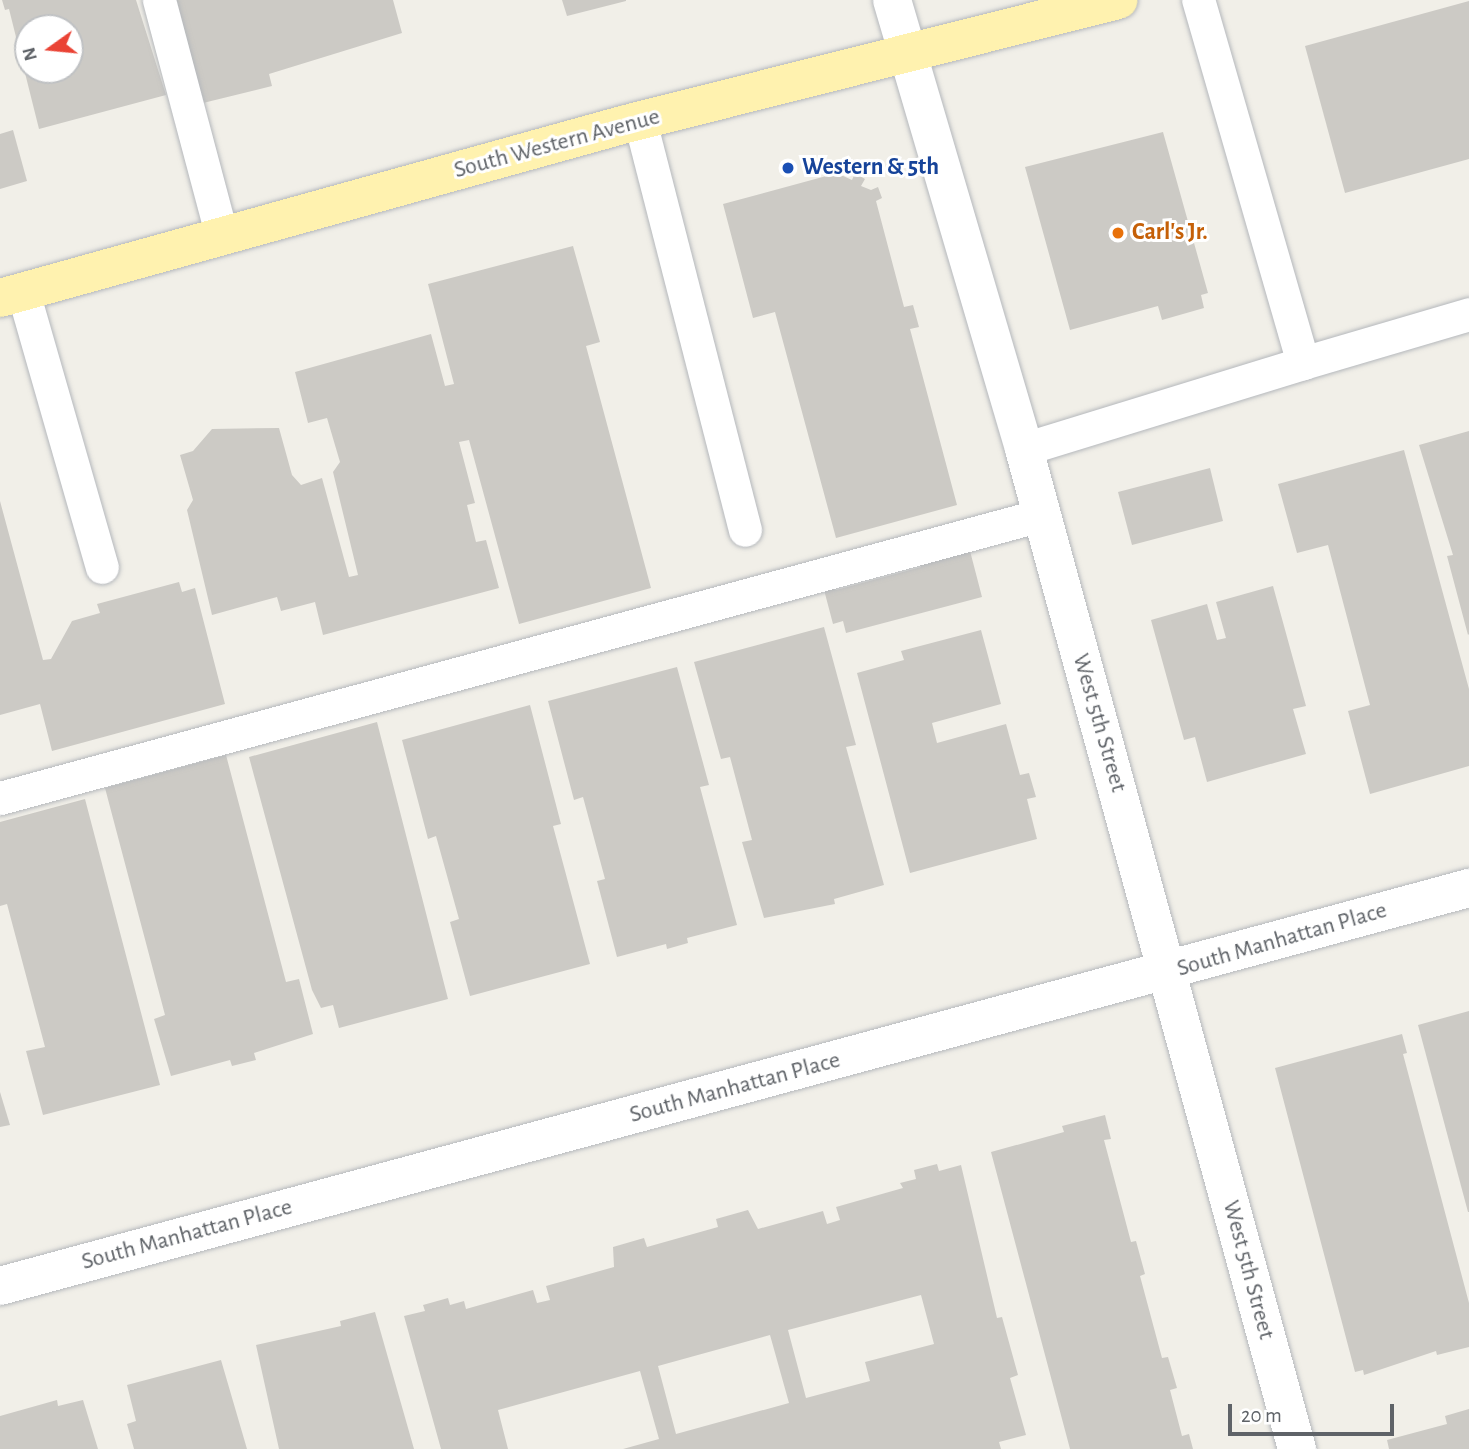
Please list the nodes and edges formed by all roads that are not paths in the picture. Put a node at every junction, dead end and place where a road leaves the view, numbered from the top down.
1 (159, 0) edge
2 (892, 0) edge
3 (1118, 0) edge
4 (1198, 0) edge
5 (907, 55) junction
6 (640, 121) junction
7 (222, 236) junction
8 (12, 295) edge
9 (1469, 314) edge
10 (1303, 363) junction
11 (1024, 449) junction
12 (1041, 514) junction
13 (745, 530) dead end
14 (102, 568) dead end
15 (0, 798) edge
16 (1469, 888) edge
17 (1167, 972) junction
18 (0, 1286) edge
19 (1297, 1449) edge

1 - 7 lane
2 - 5 street, West 5th Street
3 - 5 main road, South Western Avenue
4 - 10 lane
5 - 6 main road, South Western Avenue
5 - 11 street, West 5th Street
6 - 7 main road, South Western Avenue
6 - 13 lane
7 - 8 main road, South Western Avenue
8 - 14 lane
9 - 10 lane
10 - 11 lane
11 - 12 street, West 5th Street
12 - 15 lane
12 - 17 street, West 5th Street
16 - 17 street, South Manhattan Place
17 - 18 street, South Manhattan Place
17 - 19 street, West 5th Street

